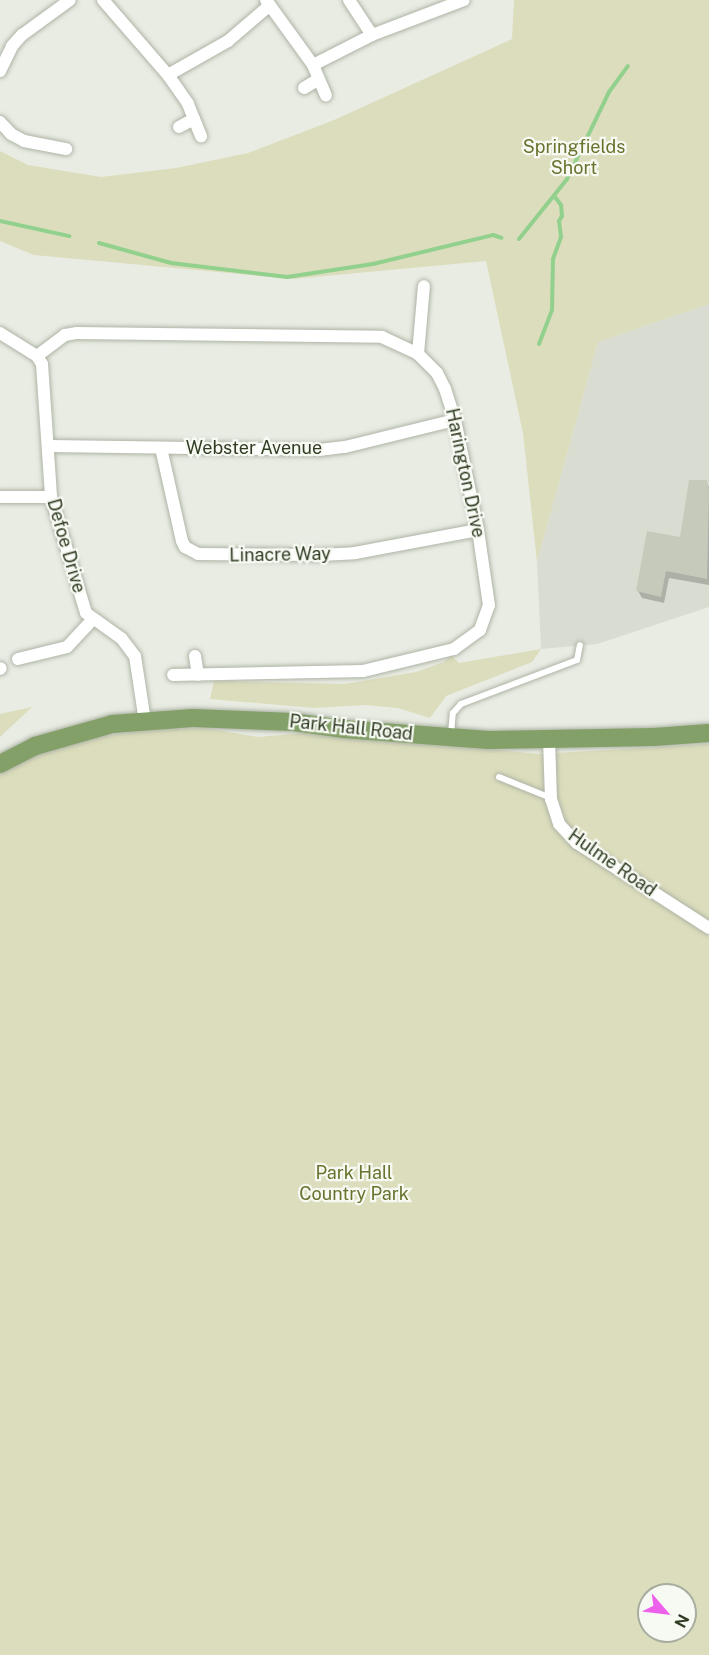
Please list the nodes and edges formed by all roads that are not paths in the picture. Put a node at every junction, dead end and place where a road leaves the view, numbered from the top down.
1 (70, 0) edge
2 (103, 0) edge
3 (349, 0) edge
4 (464, 0) edge
5 (268, 3) edge
6 (372, 35) junction
7 (313, 65) junction
8 (0, 71) edge
9 (168, 75) junction
10 (319, 79) junction
11 (304, 88) dead end
12 (326, 95) dead end
13 (194, 119) junction
14 (0, 122) edge
15 (179, 127) dead end
16 (201, 136) dead end
17 (66, 148) dead end
18 (424, 286) dead end
19 (0, 333) edge
20 (418, 354) junction
21 (37, 356) junction
22 (455, 420) junction
23 (49, 446) junction
24 (161, 448) junction
25 (51, 496) junction
26 (0, 497) edge
27 (478, 530) junction
28 (92, 620) junction
29 (580, 645) dead end
30 (195, 656) dead end
31 (18, 659) dead end
32 (173, 675) dead end
33 (198, 675) junction
34 (145, 721) junction
35 (709, 733) edge
36 (452, 738) junction
37 (549, 739) junction
38 (0, 764) edge
39 (499, 777) dead end
40 (551, 798) junction
41 (709, 928) edge

1 - 8 street
2 - 9 street
3 - 6 street
4 - 6 street
5 - 7 street
5 - 9 street
6 - 7 street
7 - 10 street
9 - 13 street
10 - 11 street
10 - 12 street
13 - 15 street
13 - 16 street
14 - 17 street
18 - 20 street
19 - 21 street
20 - 21 street, Harington Drive
20 - 22 street, Harington Drive
21 - 23 street, Defoe Drive
22 - 24 street, Webster Avenue
22 - 27 street, Harington Drive
23 - 24 street, Webster Avenue
23 - 25 street, Defoe Drive
24 - 27 street, Linacre Way
25 - 26 street
25 - 28 street, Defoe Drive
27 - 33 street, Harington Drive
28 - 31 street
28 - 34 street
29 - 36 lane
30 - 33 street
32 - 33 street, Harington Drive
34 - 36 main road, Park Hall Road
34 - 38 main road, Park Hall Road
35 - 37 main road, Park Hall Road
36 - 37 main road, Park Hall Road
37 - 40 street, Hulme Road
39 - 40 lane
40 - 41 street, Hulme Road

